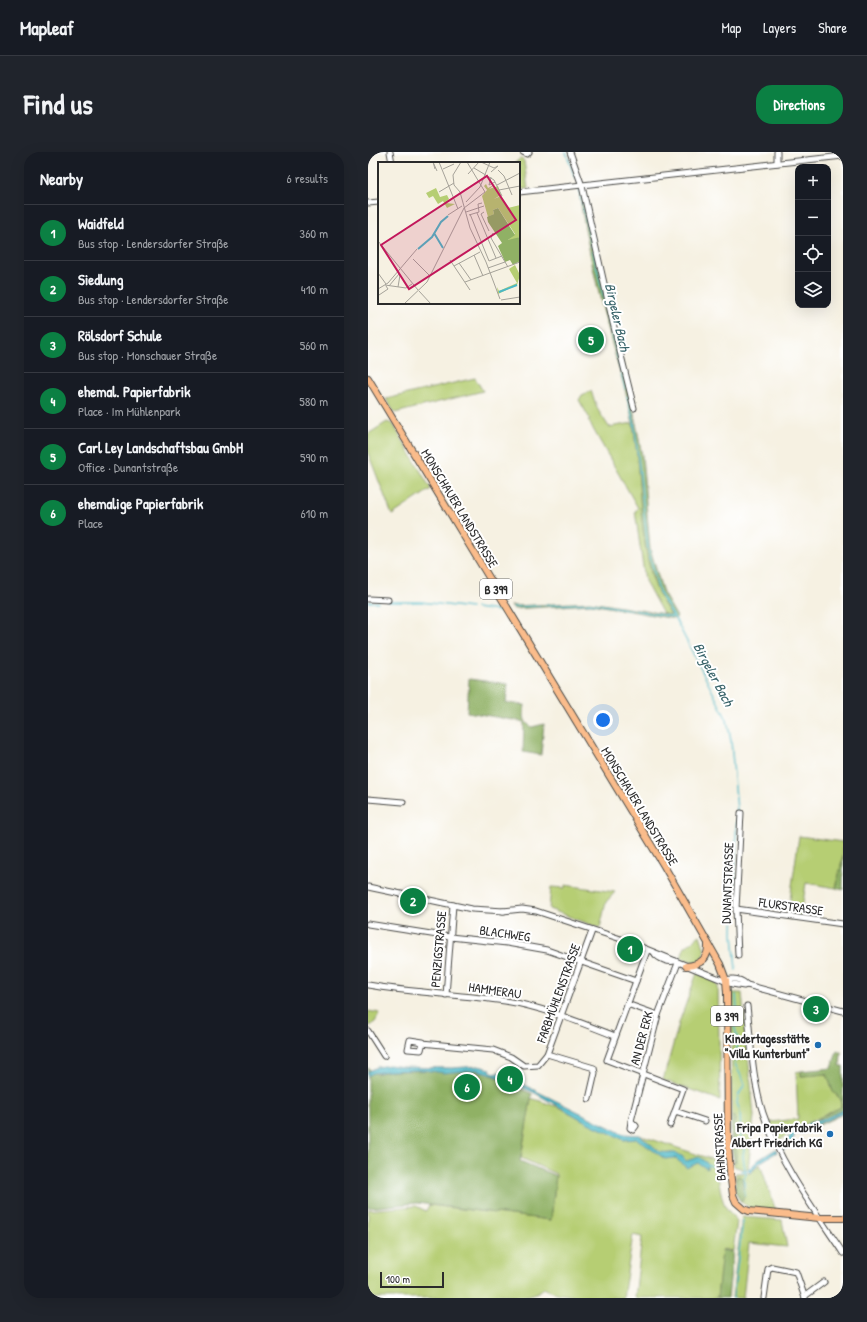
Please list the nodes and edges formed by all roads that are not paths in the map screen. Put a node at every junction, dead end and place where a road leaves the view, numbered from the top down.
1 (390, 152) edge
2 (522, 152) edge
3 (529, 152) edge
4 (570, 152) edge
5 (777, 152) edge
6 (843, 156) edge
7 (392, 162) edge
8 (777, 163) junction
9 (582, 186) junction
10 (520, 192) edge
11 (378, 202) edge
12 (368, 203) edge
13 (368, 378) edge
14 (634, 408) dead end
15 (368, 599) edge
16 (388, 600) dead end
17 (368, 799) edge
18 (403, 802) dead end
19 (741, 813) dead end
20 (368, 887) edge
21 (453, 905) junction
22 (736, 909) junction
23 (368, 924) edge
24 (843, 924) edge
25 (592, 930) junction
26 (450, 937) junction
27 (708, 942) junction
28 (647, 951) junction
29 (738, 955) dead end
30 (581, 961) junction
31 (676, 962) junction
32 (686, 966) junction
33 (726, 980) junction
34 (636, 981) junction
35 (368, 985) edge
36 (446, 995) junction
37 (627, 1004) junction
38 (748, 1006) dead end
39 (843, 1011) edge
40 (561, 1015) junction
41 (658, 1015) junction
42 (368, 1032) edge
43 (615, 1036) junction
44 (422, 1043) dead end
45 (547, 1054) junction
46 (384, 1056) dead end
47 (642, 1074) junction
48 (588, 1099) dead end
49 (675, 1110) junction
50 (631, 1120) dead end
51 (705, 1121) dead end
52 (670, 1125) dead end
53 (819, 1218) junction
54 (843, 1218) edge
55 (843, 1253) edge
56 (824, 1282) dead end
57 (805, 1297) edge
58 (764, 1298) edge

1 - 7 street
2 - 3 street
4 - 9 street
5 - 8 street
6 - 8 street
8 - 9 street
9 - 10 street
9 - 14 street
11 - 12 street
13 - 27 main road, MONSCHAUER LANDSTRASSE / B 399
15 - 16 street
17 - 18 street
19 - 22 street, DUNANTSTRASSE
20 - 21 street
21 - 25 street
21 - 26 street, PENZIGSTRASSE
22 - 24 street, FLURSTRASSE
22 - 29 street, DUNANTSTRASSE
23 - 26 street, BLACHWEG
25 - 28 street
25 - 30 street, FARBMÜHLENSTRASSE
26 - 30 street, BLACHWEG
26 - 36 street, PENZIGSTRASSE
27 - 32 main road
27 - 33 main road, MONSCHAUER LANDSTRASSE / B 399
28 - 31 street
28 - 34 street
30 - 34 street, BLACHWEG
30 - 40 street, FARBMÜHLENSTRASSE
31 - 32 street
31 - 41 street, AN DER ERK
32 - 33 street
33 - 39 street
33 - 53 main road, BAHNSTRASSE / B 399
34 - 37 street
35 - 36 street, HAMMERAU
36 - 40 street, HAMMERAU
37 - 41 street
37 - 43 street
38 - 53 street
40 - 43 street, HAMMERAU
40 - 45 street, FARBMÜHLENSTRASSE
41 - 47 street, AN DER ERK
42 - 46 street
43 - 47 street
44 - 45 street
45 - 48 street, FARBMÜHLENSTRASSE
47 - 49 street
47 - 50 street, AN DER ERK
49 - 51 street
49 - 52 street
53 - 54 main road, BAHNSTRASSE / B 399
53 - 55 street
56 - 57 street
57 - 58 street

